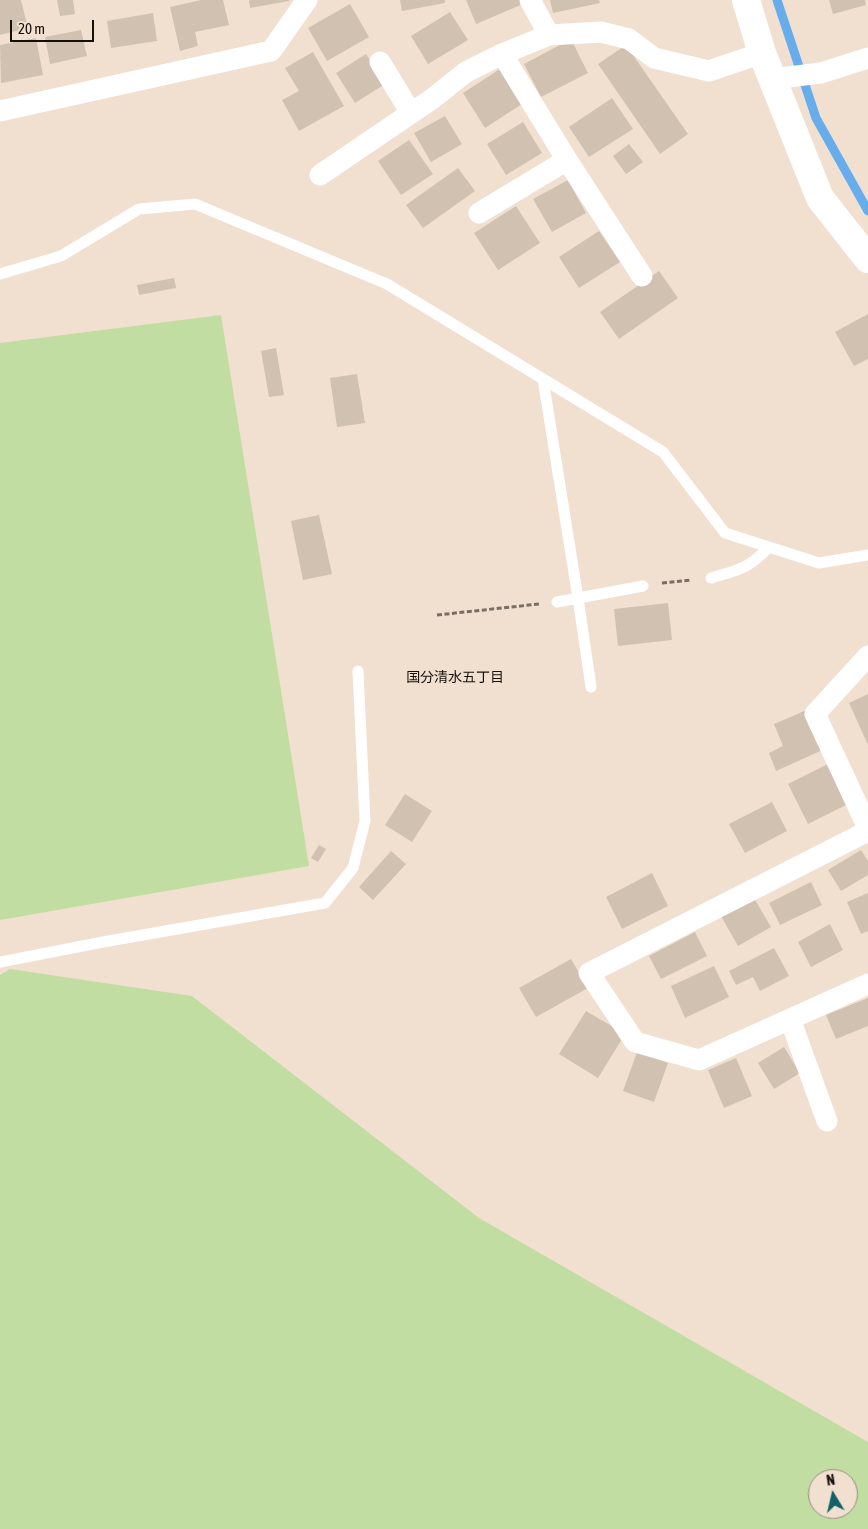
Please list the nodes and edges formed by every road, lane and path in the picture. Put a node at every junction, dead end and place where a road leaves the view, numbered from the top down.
1 (307, 0) edge
2 (530, 0) edge
3 (746, 0) edge
4 (549, 35) junction
5 (762, 53) junction
6 (502, 54) junction
7 (868, 58) edge
8 (380, 62) dead end
9 (778, 78) junction
10 (0, 111) edge
11 (411, 113) junction
12 (567, 160) junction
13 (320, 175) dead end
14 (479, 213) dead end
15 (868, 260) edge
16 (0, 274) edge
17 (642, 276) dead end
18 (543, 379) junction
19 (768, 548) junction
20 (868, 555) edge
21 (711, 578) joint
22 (643, 586) joint
23 (578, 598) junction
24 (557, 602) joint
25 (438, 615) dead end
26 (868, 656) edge
27 (358, 671) dead end
28 (591, 688) dead end
29 (868, 829) edge
30 (0, 962) edge
31 (868, 984) edge
32 (790, 1019) junction
33 (827, 1121) dead end

1 - 10 street
2 - 4 street
3 - 5 street
4 - 5 street
4 - 6 street
5 - 9 street
6 - 11 street
6 - 12 street
7 - 9 street
8 - 11 street
9 - 15 street
11 - 13 street
12 - 14 street
12 - 17 street
16 - 18 lane
18 - 19 lane
18 - 23 lane
19 - 20 lane
19 - 21 lane
21 - 22 path
22 - 23 lane
23 - 24 lane
23 - 28 lane
24 - 25 path
26 - 29 street
27 - 30 lane
29 - 32 street
31 - 32 street
32 - 33 street

